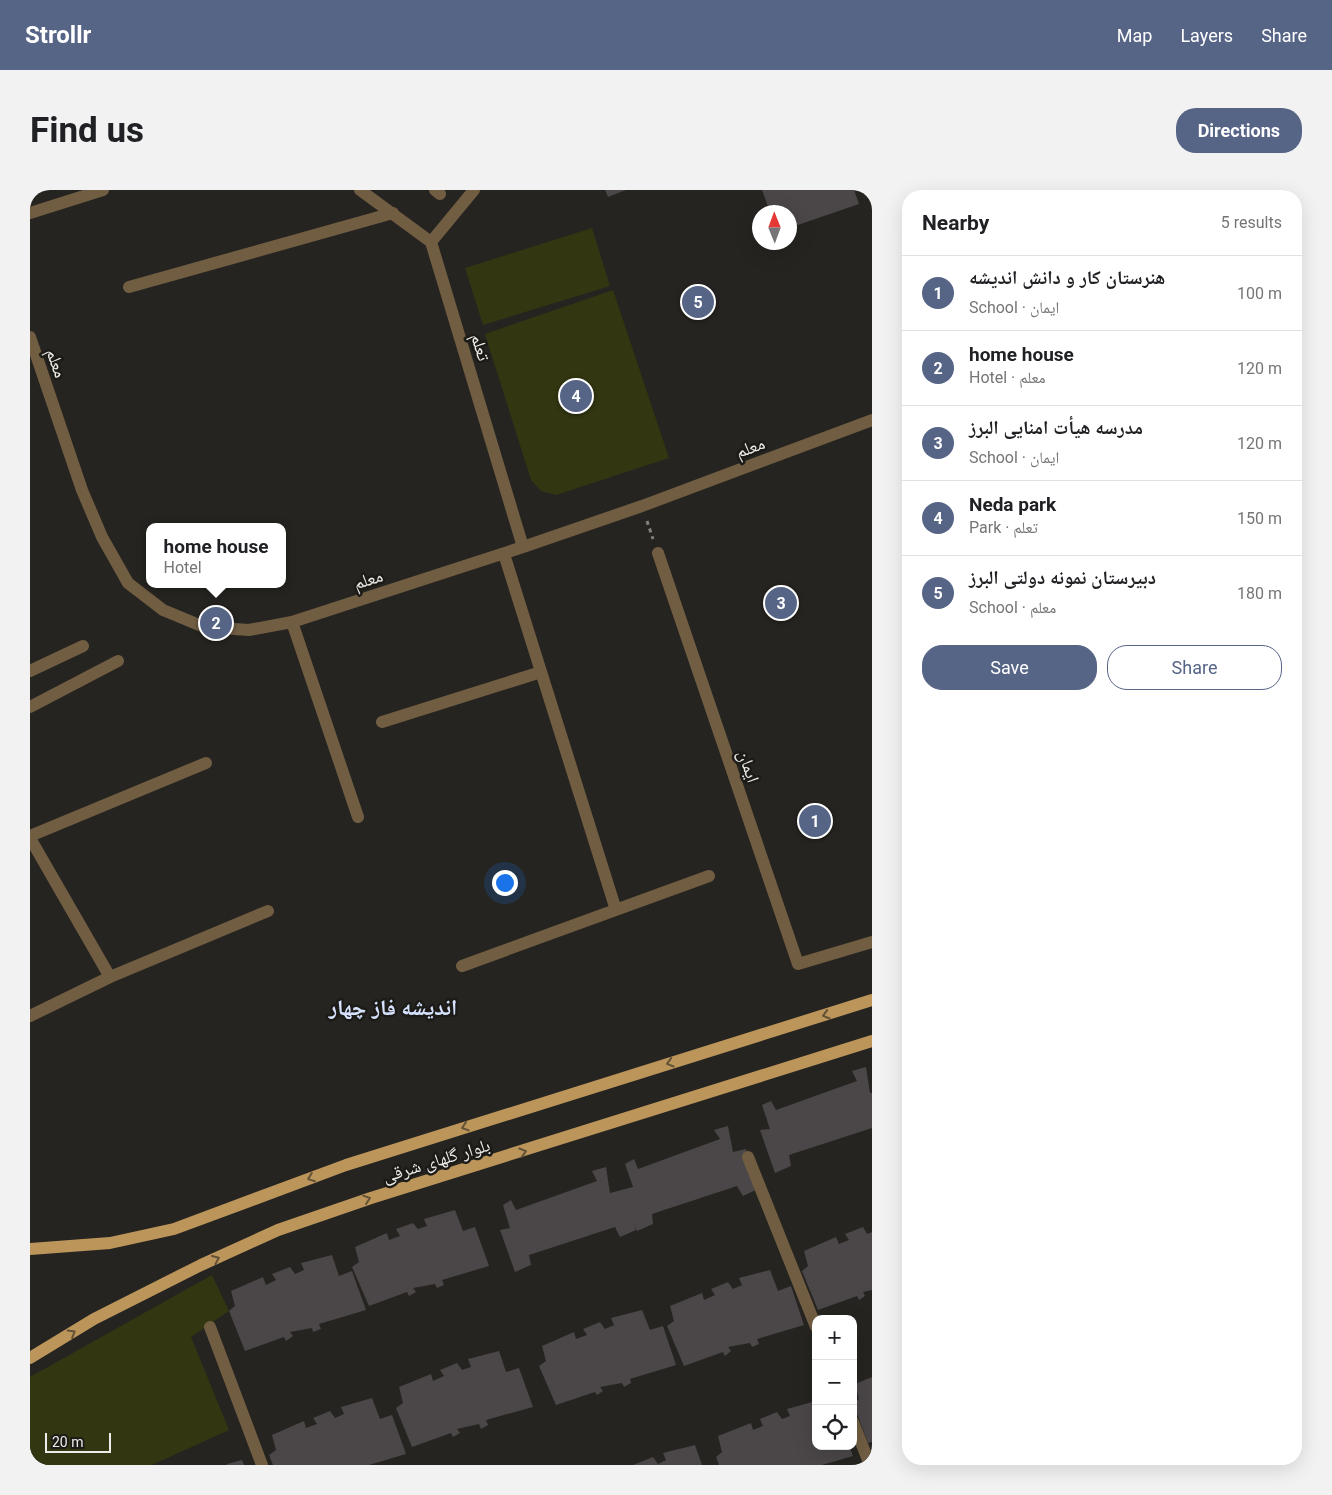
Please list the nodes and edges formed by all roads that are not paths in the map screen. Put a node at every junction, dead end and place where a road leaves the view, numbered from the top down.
1 (103, 190) edge
2 (360, 190) edge
3 (474, 190) edge
4 (393, 213) junction
5 (30, 214) edge
6 (431, 242) junction
7 (129, 286) dead end
8 (30, 337) edge
9 (872, 420) edge
10 (524, 547) junction
11 (658, 553) road end
12 (504, 554) junction
13 (292, 622) junction
14 (83, 646) dead end
15 (118, 661) dead end
16 (30, 671) edge
17 (541, 672) junction
18 (30, 707) edge
19 (382, 722) dead end
20 (206, 763) dead end
21 (358, 817) dead end
22 (30, 837) edge
23 (709, 876) dead end
24 (616, 910) junction
25 (268, 911) dead end
26 (872, 942) edge
27 (462, 966) dead end
28 (110, 977) junction
29 (872, 1000) edge
30 (30, 1016) edge
31 (872, 1041) edge
32 (748, 1157) dead end
33 (30, 1249) edge
34 (812, 1317) edge
35 (210, 1327) dead end
36 (30, 1358) edge
37 (857, 1432) edge
38 (262, 1465) edge
39 (870, 1465) edge

1 - 5 street
2 - 4 street
3 - 6 street
4 - 6 street
4 - 7 street
6 - 10 street, تعلم
8 - 13 street, معلم
9 - 10 street, معلم
10 - 12 street, معلم
11 - 26 street, ایمان
12 - 13 street, معلم
12 - 17 street
13 - 21 street
14 - 16 street
15 - 18 street
17 - 19 street
17 - 24 street
20 - 22 street
22 - 28 street
23 - 24 street
24 - 27 street
25 - 28 street
28 - 30 street
29 -> 33 main road, بلوار گلهای شرقی
36 -> 31 main road, بلوار گلهای شرقی
32 - 34 street
35 - 38 street
37 - 39 street

